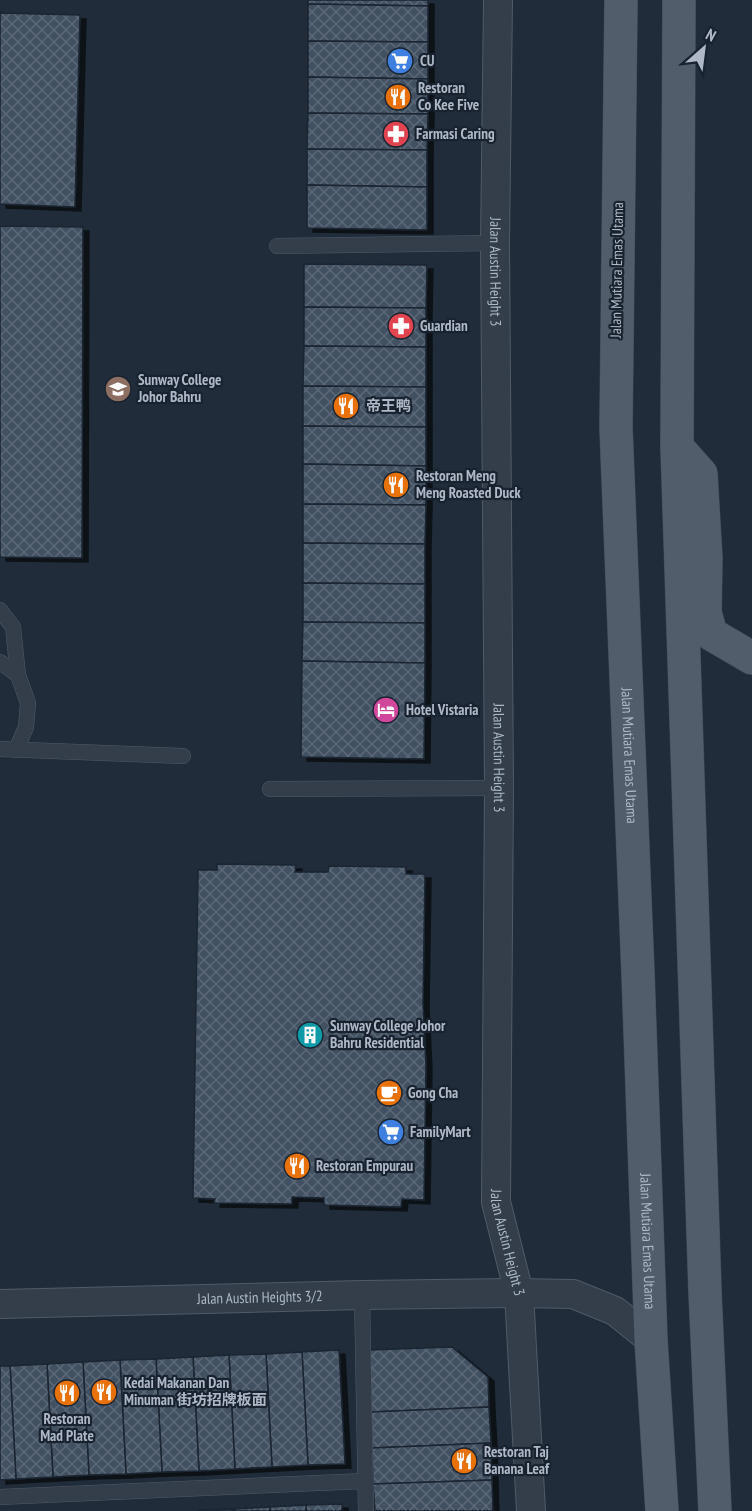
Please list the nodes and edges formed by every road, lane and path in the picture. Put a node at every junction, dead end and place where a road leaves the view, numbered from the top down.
1 (498, 0) edge
2 (621, 0) edge
3 (680, 0) edge
4 (495, 243) junction
5 (277, 246) dead end
6 (677, 447) junction
7 (0, 610) edge
8 (752, 658) edge
9 (0, 662) edge
10 (18, 675) junction
11 (0, 749) edge
12 (16, 750) junction
13 (183, 756) dead end
14 (499, 788) junction
15 (270, 789) dead end
16 (519, 1293) junction
17 (362, 1295) junction
18 (0, 1304) edge
19 (651, 1340) junction
20 (365, 1481) junction
21 (0, 1497) edge
22 (716, 1510) edge
23 (366, 1511) edge
24 (531, 1511) edge
25 (662, 1511) edge

1 - 4 street, Jalan Austin Height 3
2 - 19 main road, Jalan Mutiara Emas Utama
3 - 6 main road
4 - 5 lane
4 - 14 street, Jalan Austin Height 3
6 - 8 main road
6 - 22 main road
7 - 10 lane
9 - 10 lane
10 - 12 lane
11 - 12 lane
12 - 13 lane
14 - 15 lane
14 - 16 street, Jalan Austin Height 3
16 - 17 street, Jalan Austin Heights 3/2
16 - 19 street, Jalan Austin Heights 3/2
16 - 24 street, Jalan Austin Height 3
17 - 18 street, Jalan Austin Heights 3/2
17 - 20 lane
19 - 25 main road, Jalan Mutiara Emas Utama
20 - 21 lane
20 - 23 lane

